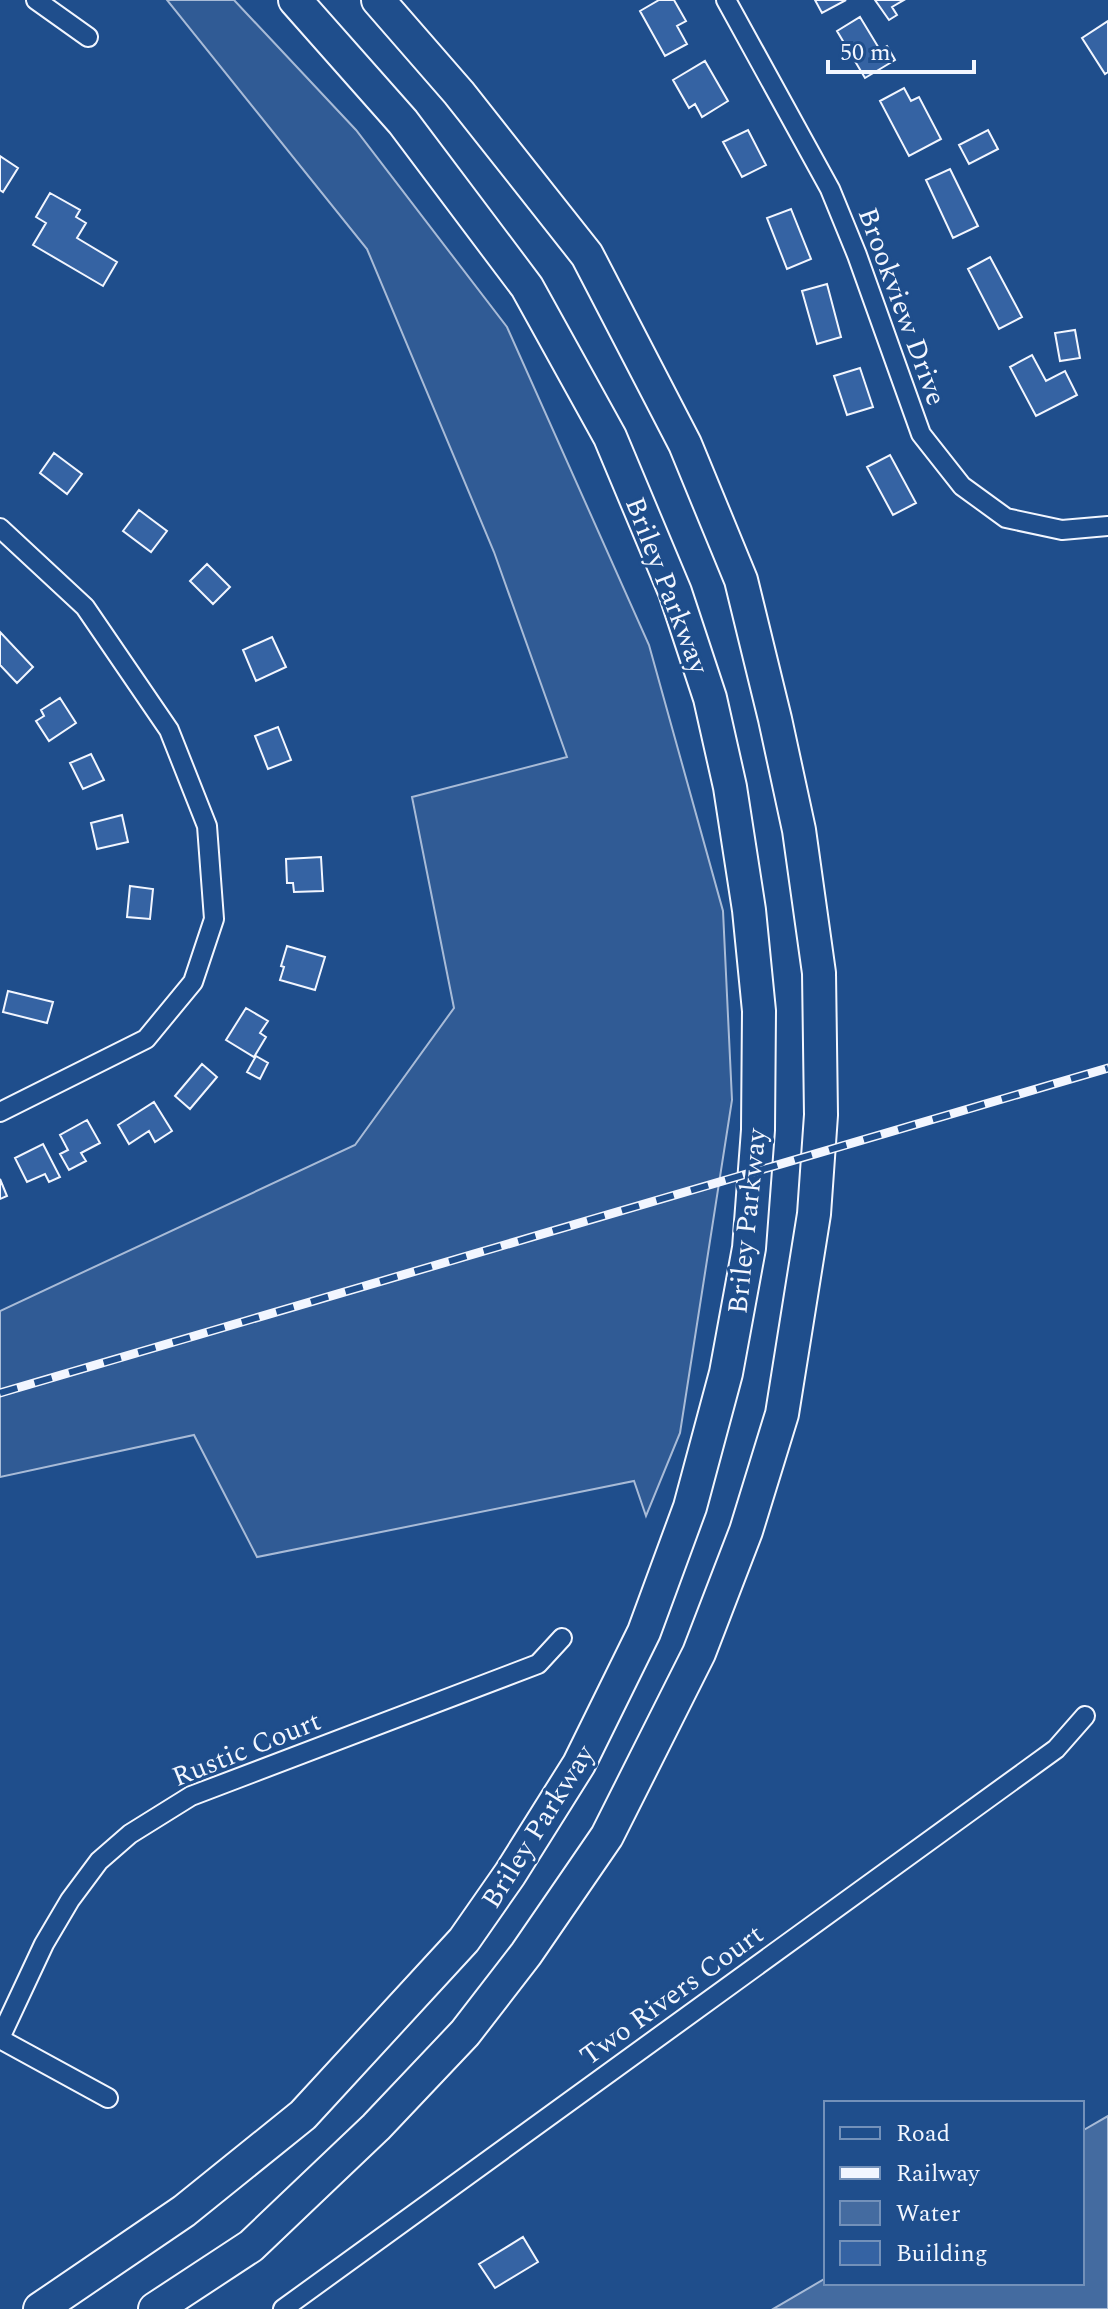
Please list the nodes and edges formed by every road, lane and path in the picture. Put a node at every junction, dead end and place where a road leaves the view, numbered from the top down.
1 (36, 0) edge
2 (295, 0) edge
3 (378, 0) edge
4 (726, 0) edge
5 (88, 37) dead end
6 (1108, 526) edge
7 (0, 528) edge
8 (1, 1109) edge
9 (562, 1638) dead end
10 (1085, 1716) dead end
11 (0, 2039) edge
12 (108, 2098) dead end
13 (40, 2309) edge
14 (155, 2309) edge
15 (283, 2309) edge

1 - 5 street
2 - 13 highway, Briley Parkway
3 - 14 highway, Briley Parkway
4 - 6 street, Brookview Drive
7 - 8 street
9 - 11 street, Rustic Court
10 - 15 street, Two Rivers Court
11 - 12 street

